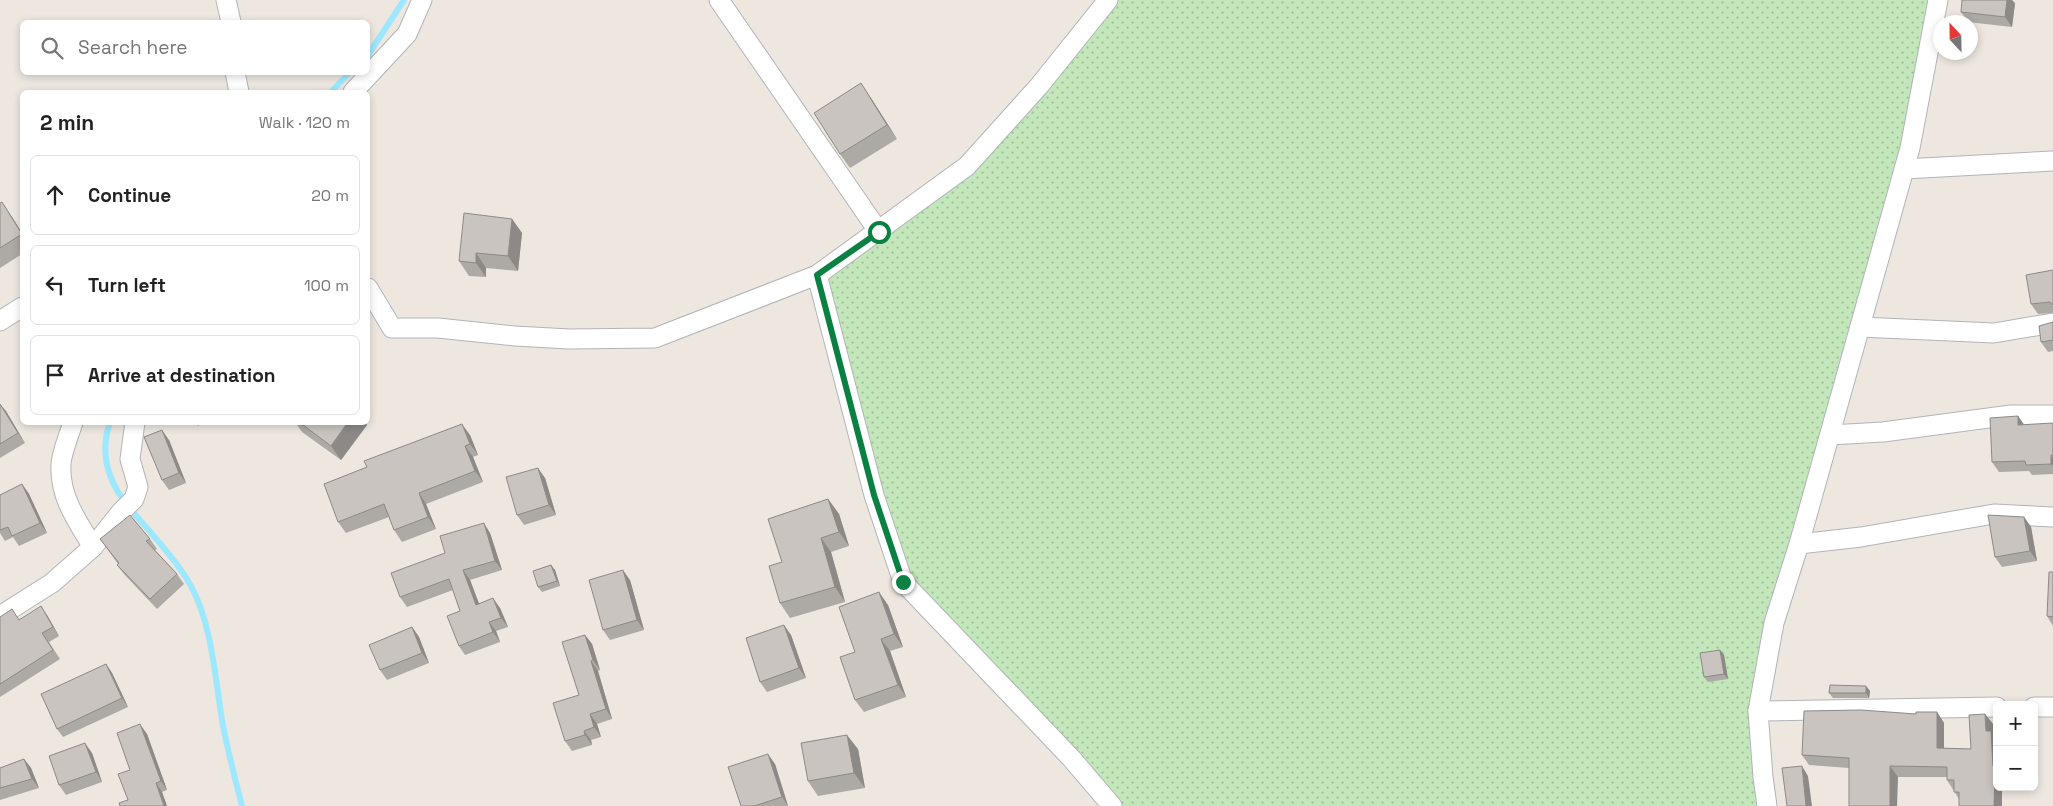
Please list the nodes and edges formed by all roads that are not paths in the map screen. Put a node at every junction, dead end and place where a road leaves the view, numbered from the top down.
1 (226, 0) edge
2 (422, 0) edge
3 (719, 0) edge
4 (1108, 0) edge
5 (1938, 0) edge
6 (230, 20) edge
7 (370, 74) edge
8 (236, 75) edge
9 (369, 75) edge
10 (239, 90) edge
11 (355, 90) edge
12 (2053, 161) edge
13 (1904, 169) junction
14 (879, 232) junction
15 (817, 275) junction
16 (370, 291) edge
17 (20, 308) edge
18 (0, 321) edge
19 (2053, 323) edge
20 (1860, 326) junction
21 (2053, 415) edge
22 (72, 425) edge
23 (135, 425) edge
24 (1830, 435) junction
25 (2053, 517) edge
26 (1799, 544) junction
27 (93, 547) junction
28 (0, 616) edge
29 (1993, 707) edge
30 (2038, 707) edge
31 (2053, 707) edge
32 (1758, 711) junction
33 (1112, 806) edge
34 (1767, 806) edge

1 - 6 street
2 - 7 street
3 - 14 street
4 - 14 street
5 - 13 street
8 - 10 street
9 - 11 street
12 - 13 street
13 - 20 street
14 - 15 street
15 - 16 street
15 - 33 street
17 - 18 street
19 - 20 street
20 - 24 street
21 - 24 street
22 - 27 street
23 - 27 street
24 - 26 street
25 - 26 street
26 - 32 street
27 - 28 street
29 - 32 street
30 - 31 street
32 - 34 street

